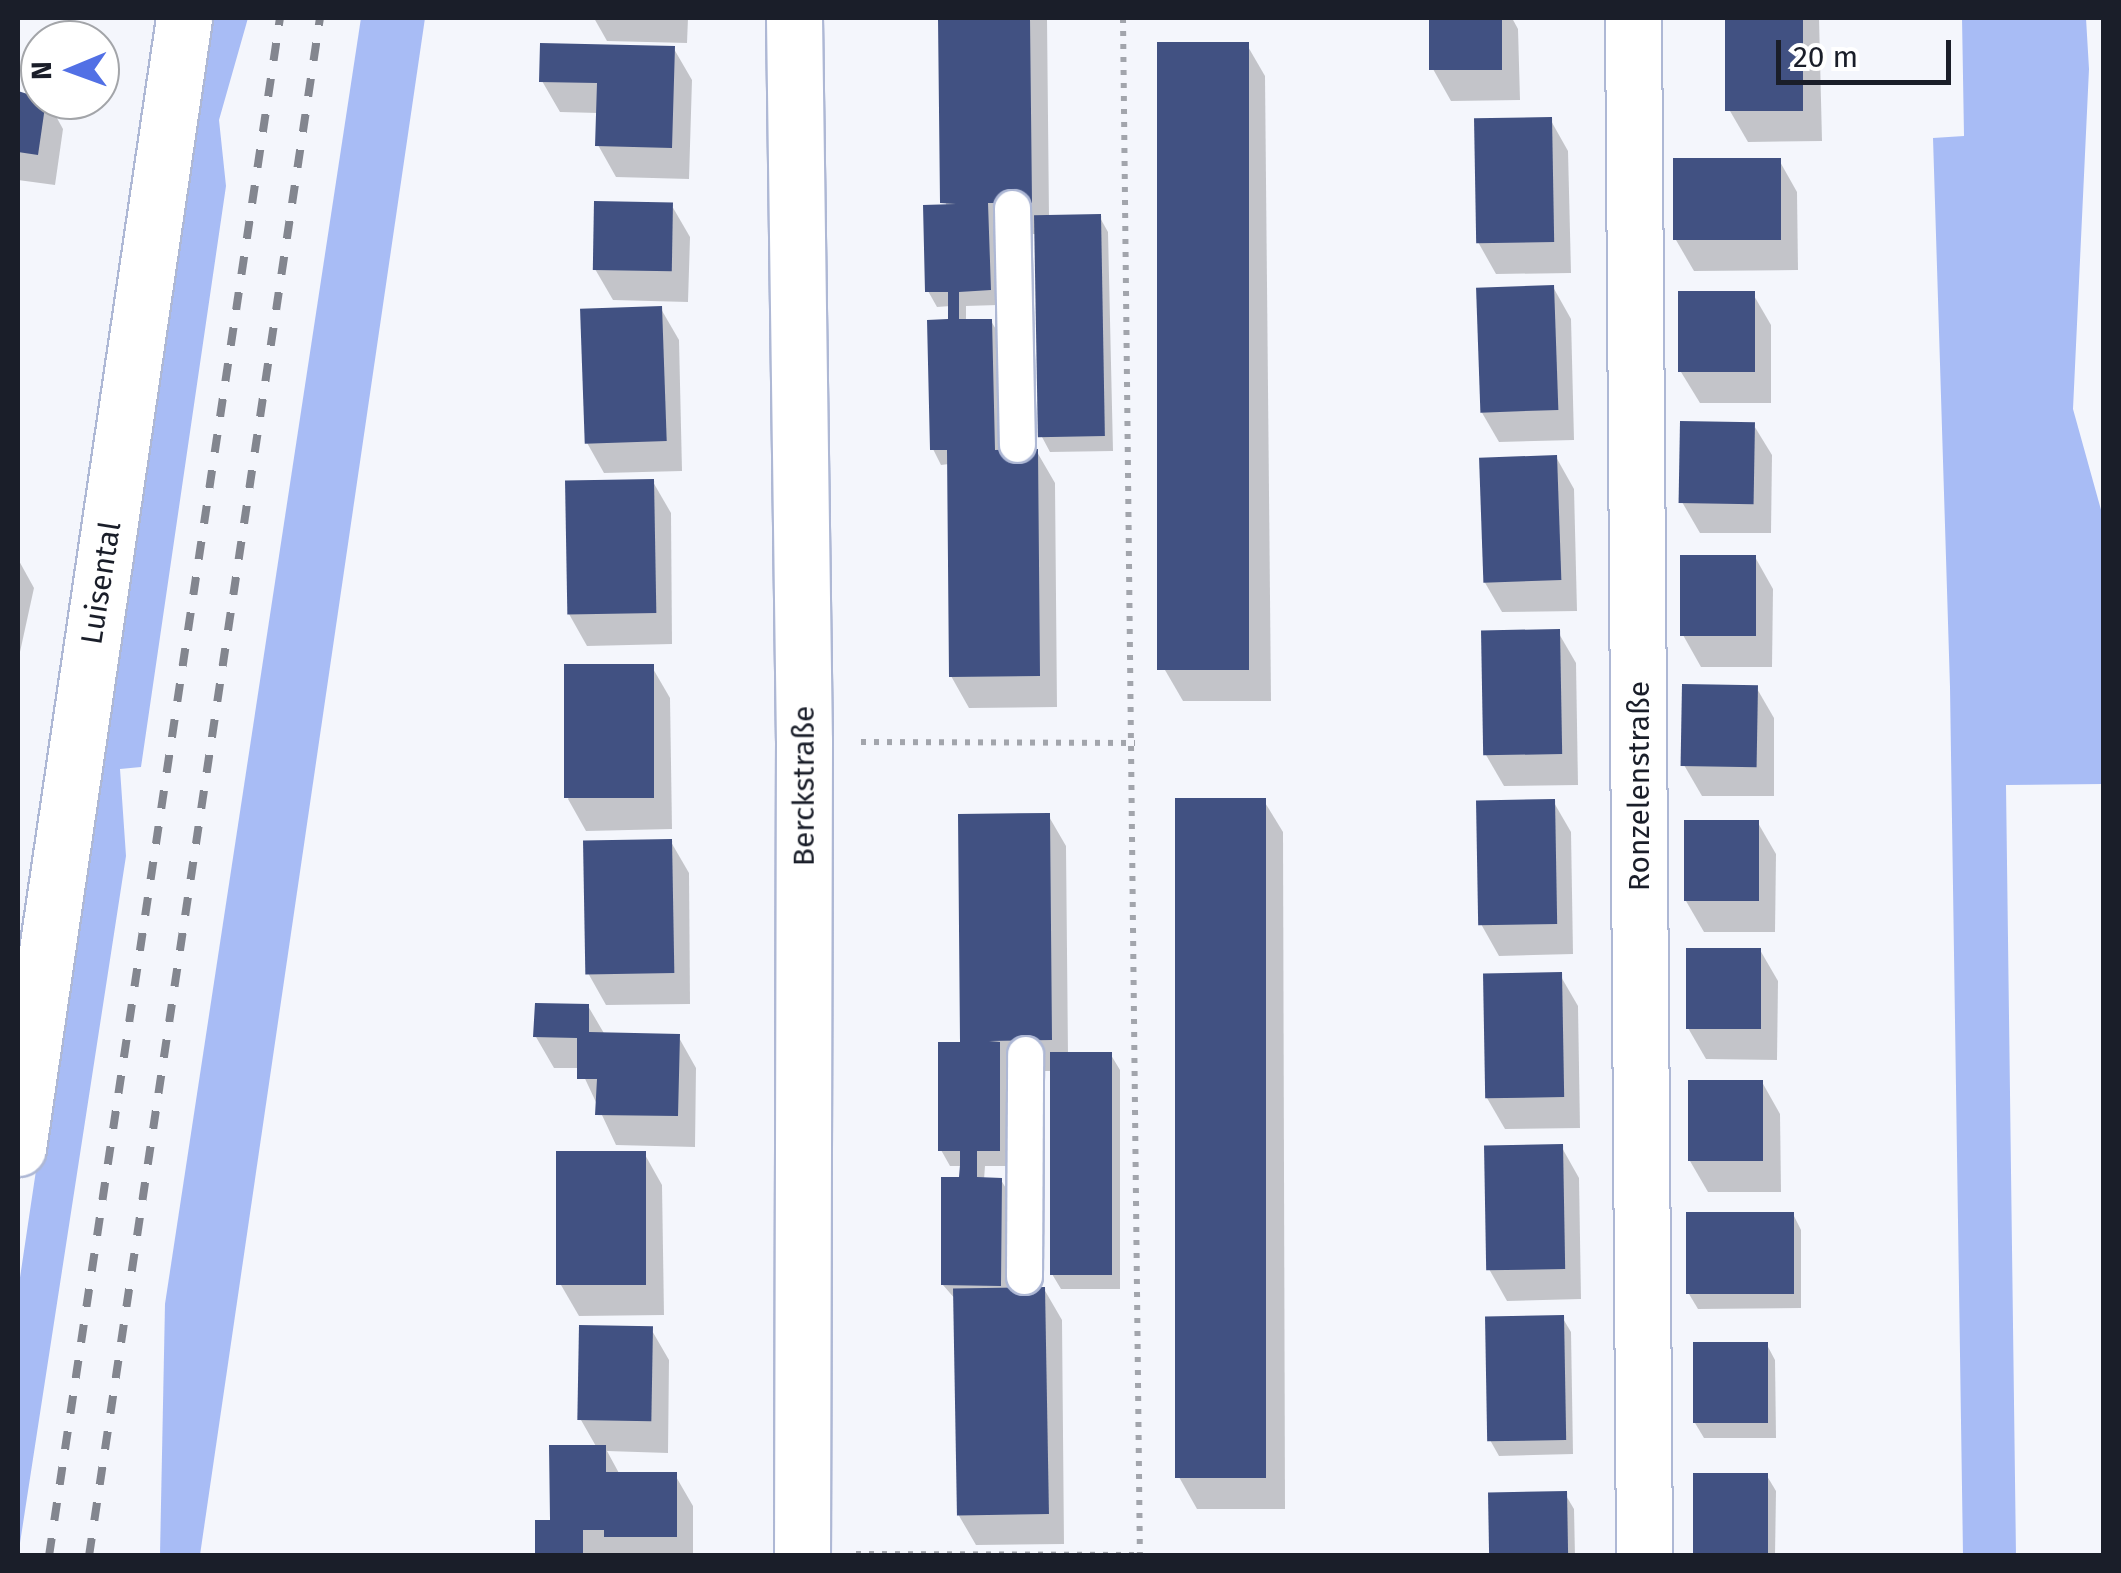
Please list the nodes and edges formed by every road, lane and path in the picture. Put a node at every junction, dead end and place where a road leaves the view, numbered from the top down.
1 (184, 18) edge
2 (794, 18) edge
3 (1122, 18) edge
4 (1634, 18) edge
5 (1012, 208) dead end
6 (1017, 444) dead end
7 (804, 741) junction
8 (1135, 743) junction
9 (25, 1045) edge
10 (1026, 1054) dead end
11 (18, 1148) edge
12 (1024, 1276) dead end
13 (802, 1555) edge
14 (1140, 1555) edge
15 (1644, 1556) edge

1 - 9 street, Luisental
2 - 7 street, Berckstraße
3 - 8 path
4 - 15 street, Ronzelenstraße
5 - 6 lane
7 - 8 path
7 - 13 street, Berckstraße
8 - 14 path
9 - 11 street, Luisental
10 - 12 lane
13 - 14 path

